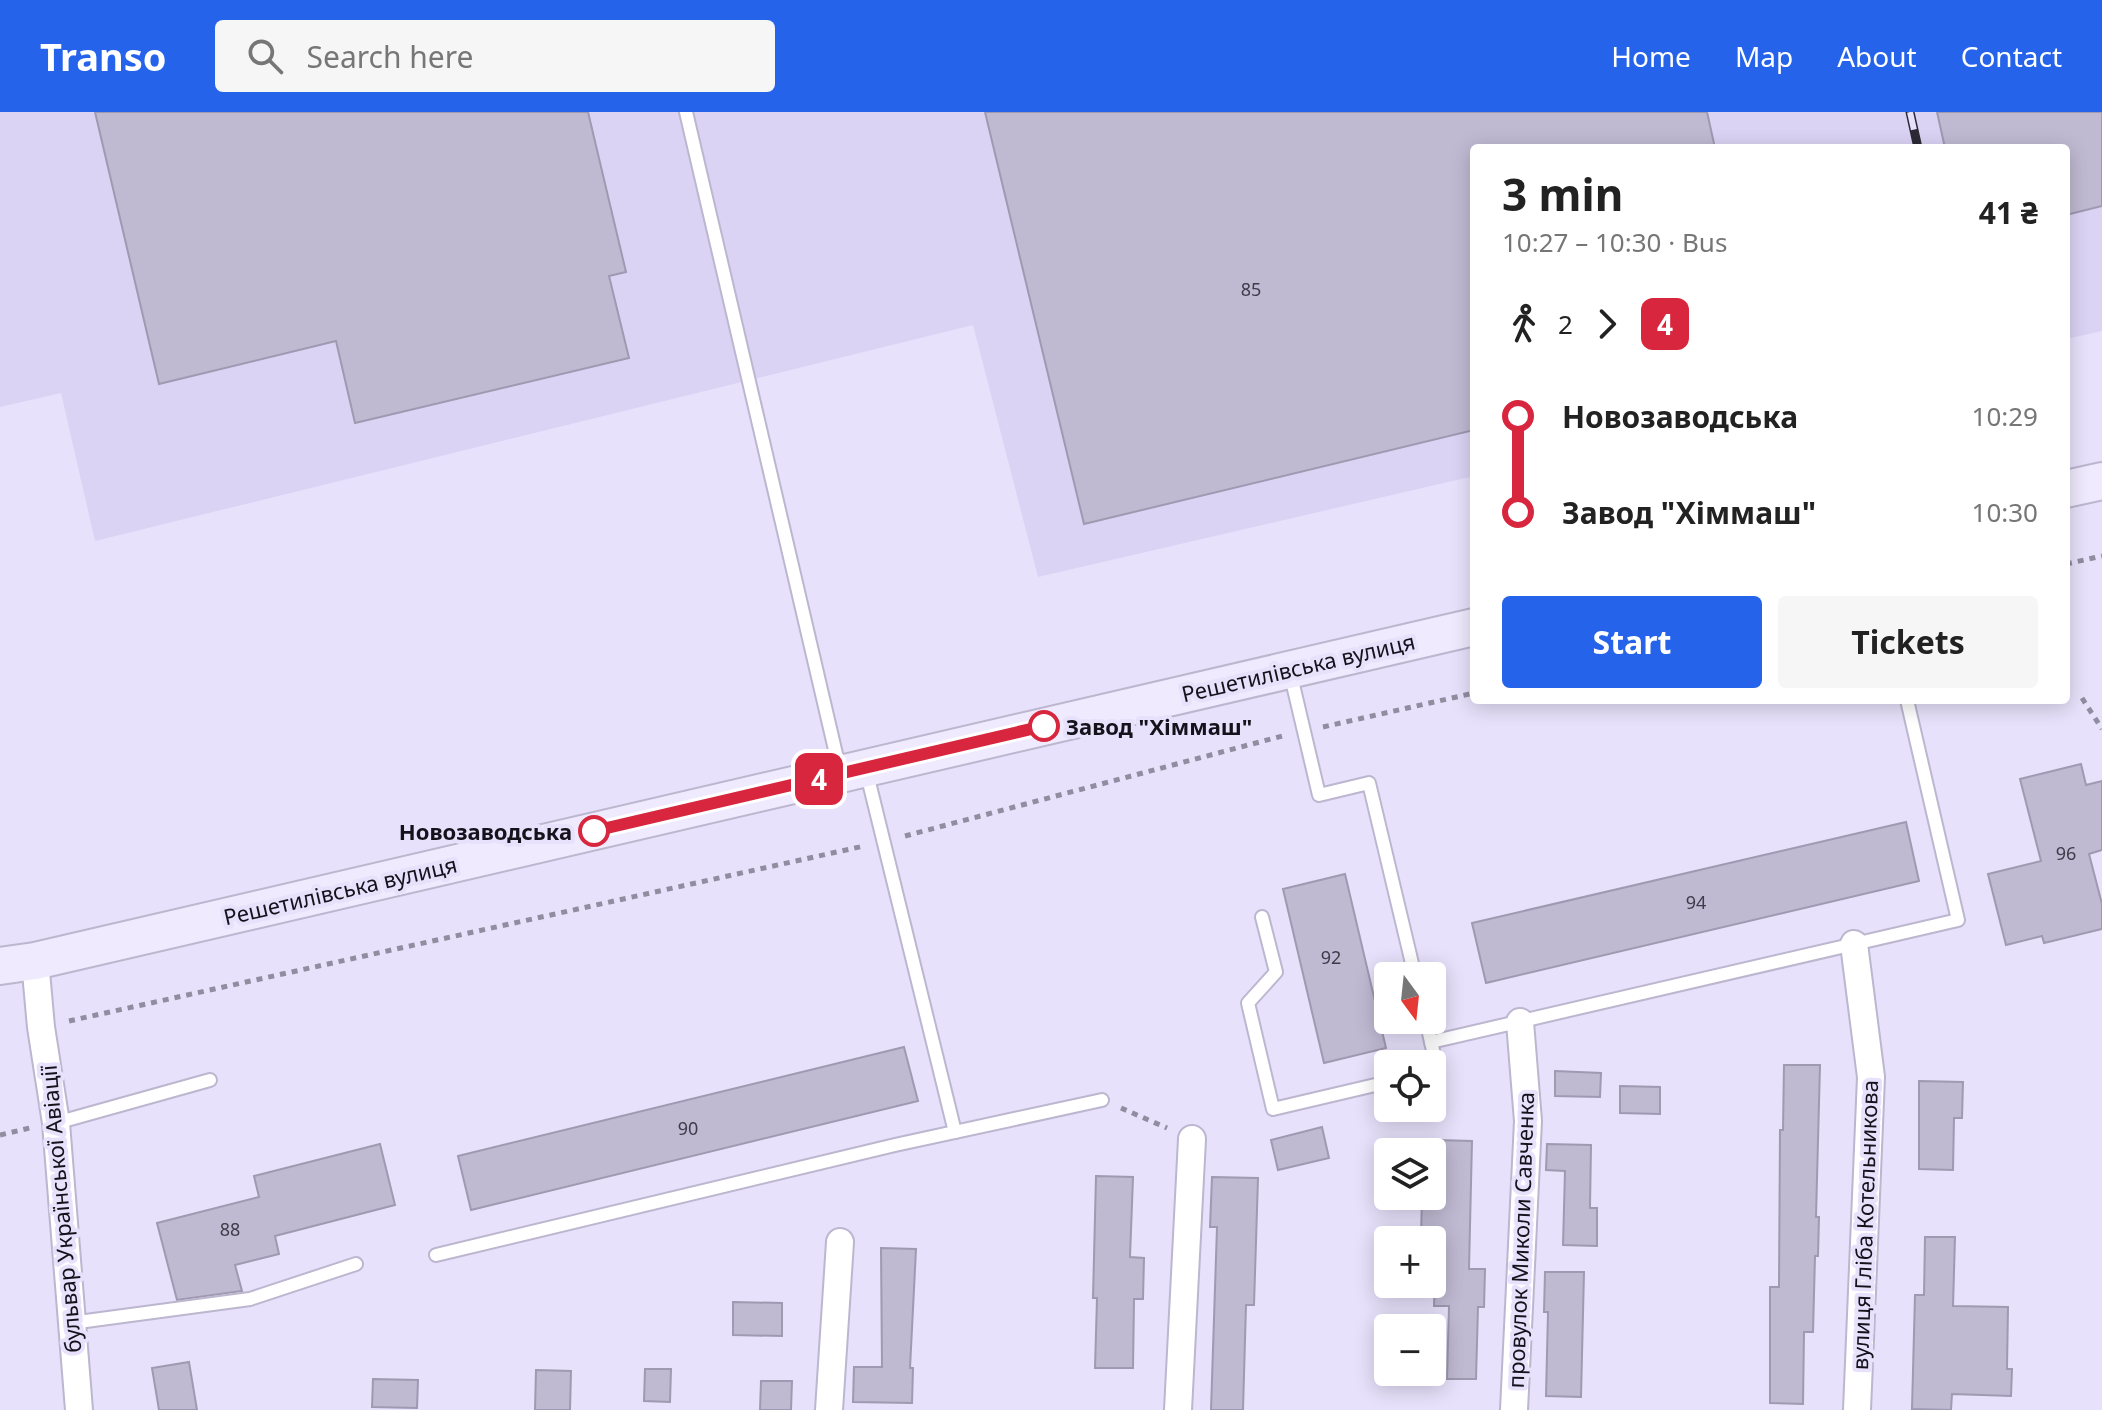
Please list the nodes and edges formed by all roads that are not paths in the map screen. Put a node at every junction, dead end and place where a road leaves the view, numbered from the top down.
1 (686, 112) edge
2 (2102, 481) edge
3 (2070, 488) edge
4 (1470, 628) edge
5 (1289, 669) junction
6 (1908, 704) edge
7 (853, 771) junction
8 (1262, 917) dead end
9 (1854, 944) junction
10 (35, 961) junction
11 (1412, 962) edge
12 (0, 966) edge
13 (1520, 1022) junction
14 (1429, 1034) edge
15 (1431, 1042) junction
16 (1433, 1050) edge
17 (210, 1080) dead end
18 (1374, 1085) edge
19 (1102, 1100) road end
20 (56, 1123) junction
21 (955, 1132) junction
22 (1192, 1139) road end
23 (840, 1242) dead end
24 (436, 1255) dead end
25 (356, 1264) dead end
26 (71, 1323) junction
27 (79, 1410) edge
28 (829, 1410) edge
29 (1178, 1410) edge
30 (1514, 1410) edge
31 (1857, 1410) edge

1 - 7 lane
2 - 3 street
4 - 5 street, Решетилівська вулиця
5 - 7 street, Решетилівська вулиця
5 - 11 lane
6 - 9 lane
7 - 10 street, Решетилівська вулиця
7 - 21 lane
8 - 18 lane
9 - 13 lane
9 - 31 street, вулиця Гліба Котельникова
10 - 12 street, Решетилівська вулиця
10 - 20 street, бульвар Української Авіації
13 - 15 lane
13 - 30 street, провулок Миколи Савченка
14 - 15 lane
15 - 16 lane
17 - 20 lane
19 - 21 lane
20 - 26 street, бульвар Української Авіації
21 - 24 lane
22 - 29 street
23 - 28 street
25 - 26 lane
26 - 27 street, бульвар Української Авіації

